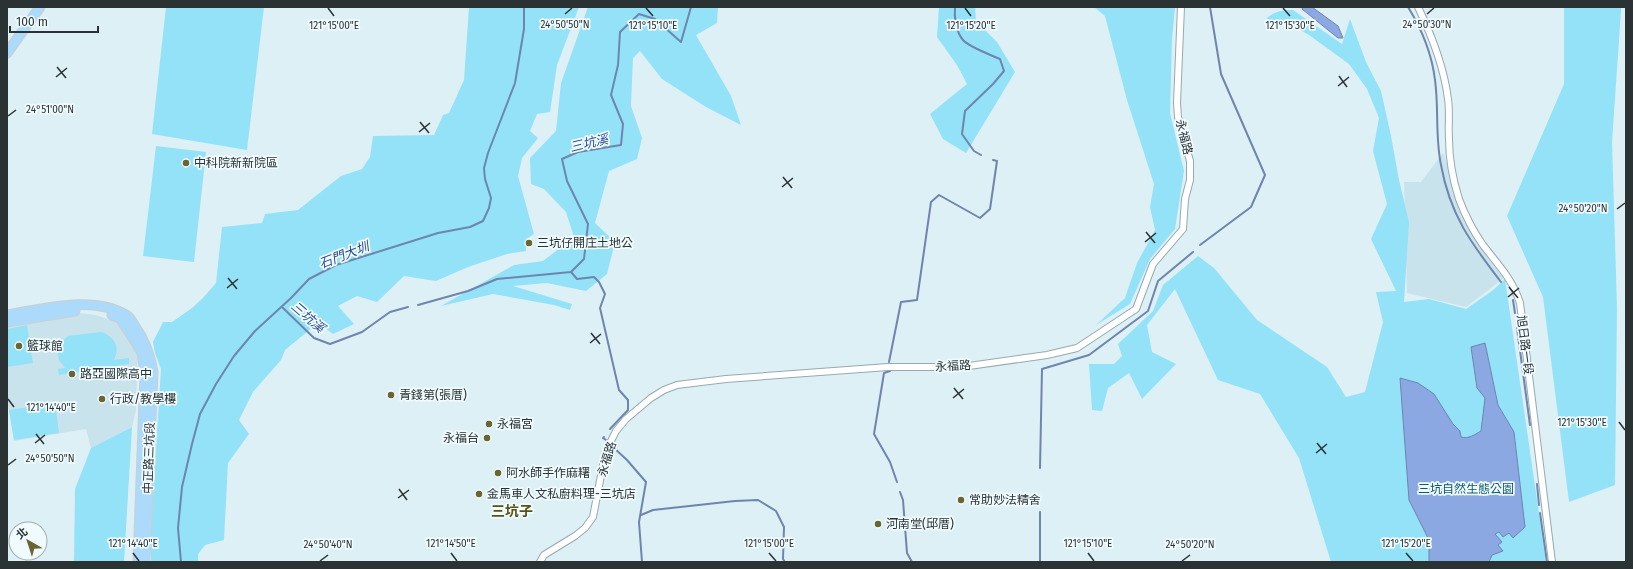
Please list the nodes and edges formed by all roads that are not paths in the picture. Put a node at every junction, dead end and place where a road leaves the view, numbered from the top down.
1 (40, 7) edge
2 (1181, 7) edge
3 (1418, 7) edge
4 (7, 53) edge
5 (7, 315) edge
6 (7, 322) edge
7 (138, 562) edge
8 (145, 562) edge
9 (540, 562) edge
10 (1552, 562) edge

1 - 4 main road
2 - 9 street, 永福路
3 - 10 street, 旭日路一段
5 - 8 main road, 中正路三坑段
6 - 7 main road, 中正路三坑段

